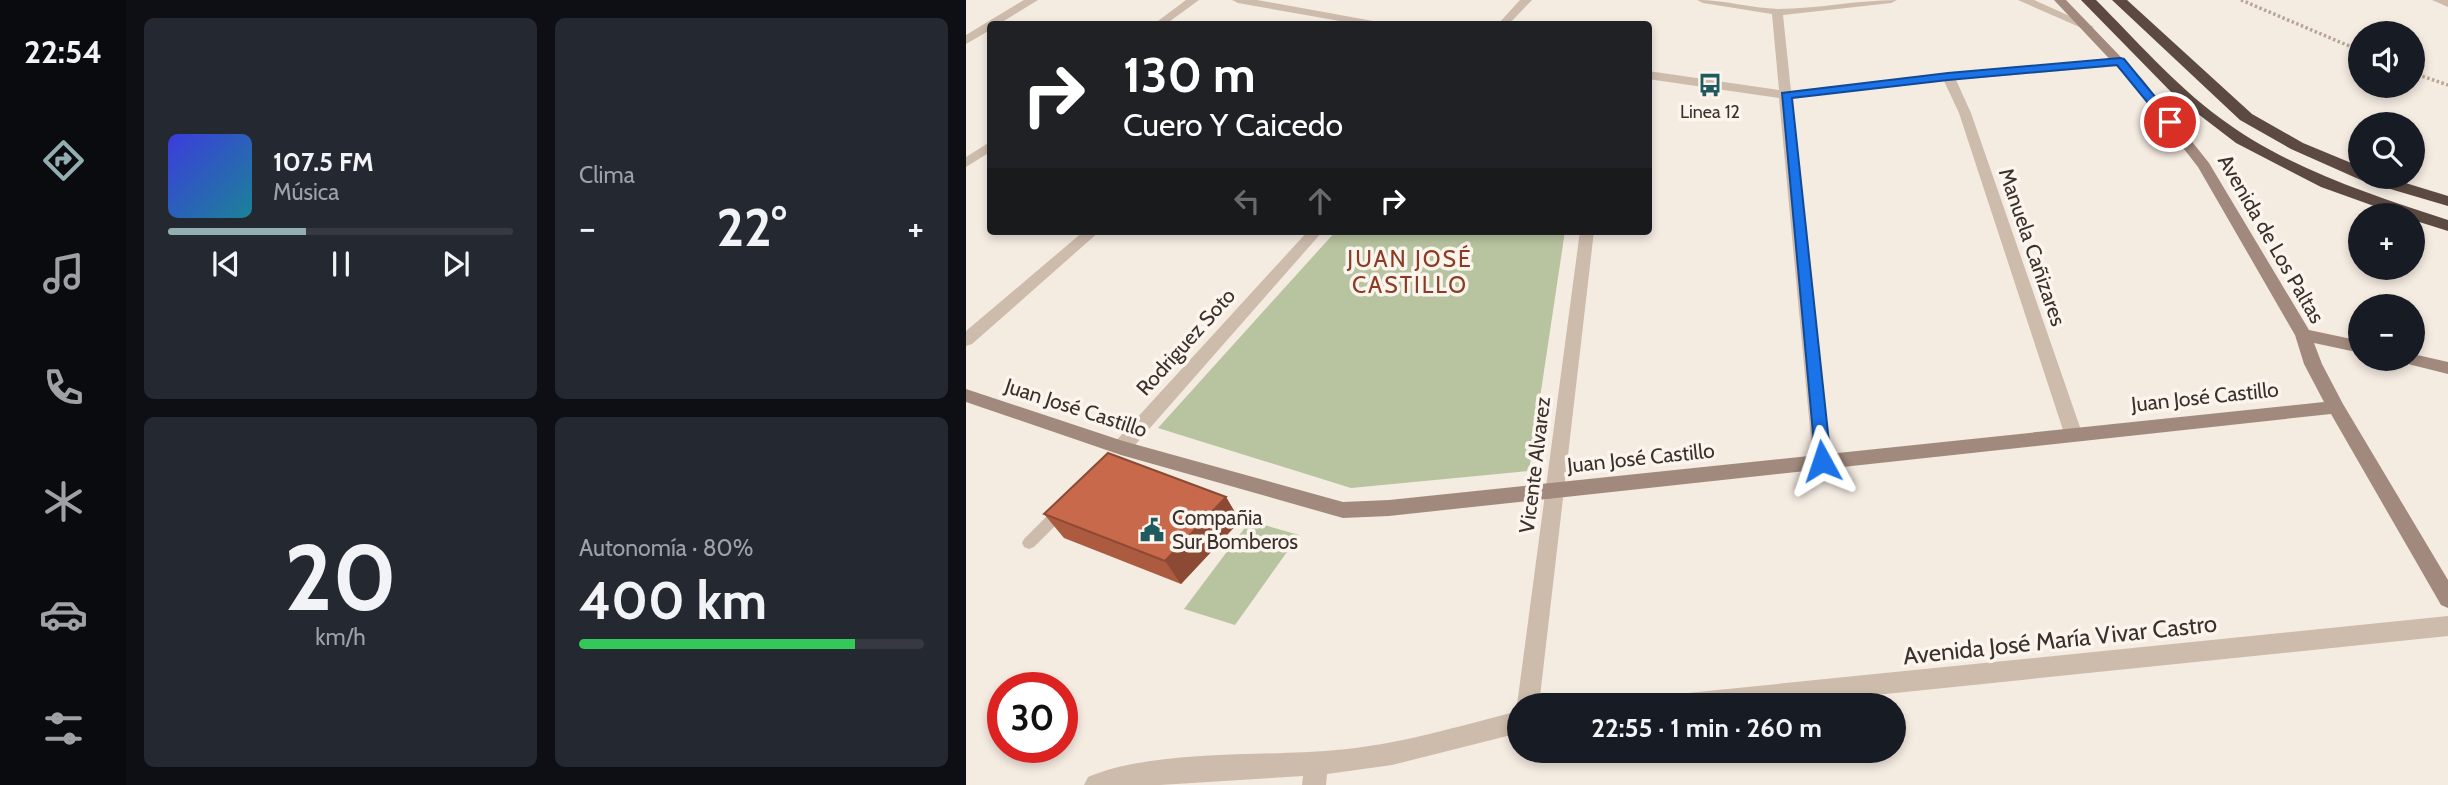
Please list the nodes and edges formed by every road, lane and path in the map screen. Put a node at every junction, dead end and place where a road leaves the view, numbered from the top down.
1 (1032, 0) edge
2 (1193, 0) edge
3 (1238, 0) edge
4 (1526, 0) edge
5 (1703, 0) edge
6 (1891, 0) edge
7 (2024, 0) edge
8 (2060, 0) edge
9 (2088, 0) edge
10 (2119, 0) edge
11 (2241, 0) edge
12 (2438, 0) edge
13 (2448, 4) edge
14 (1777, 12) junction
15 (998, 21) edge
16 (1163, 21) edge
17 (1332, 21) edge
18 (1506, 21) edge
19 (2142, 21) junction
20 (2112, 24) junction
21 (987, 27) edge
22 (2088, 27) junction
23 (966, 40) edge
24 (2348, 45) edge
25 (2120, 62) junction
26 (1652, 76) edge
27 (1948, 77) junction
28 (2425, 78) edge
29 (2448, 85) edge
30 (1786, 95) junction
31 (987, 148) edge
32 (966, 163) edge
33 (2348, 168) edge
34 (2408, 189) edge
35 (2448, 201) edge
36 (2448, 226) edge
37 (1088, 235) edge
38 (1312, 235) edge
39 (1587, 235) edge
40 (2303, 335) junction
41 (966, 340) edge
42 (2348, 344) edge
43 (2425, 363) edge
44 (2448, 368) edge
45 (966, 395) edge
46 (2336, 407) junction
47 (2073, 432) junction
48 (1116, 453) junction
49 (1822, 461) junction
50 (1555, 491) junction
51 (1075, 496) edge
52 (1029, 543) dead end
53 (2448, 599) edge
54 (2448, 626) edge
55 (1530, 693) edge
56 (1795, 693) edge
57 (1507, 725) edge
58 (1315, 775) edge
59 (1096, 785) edge

1 - 15 street
2 - 16 street
3 - 17 street
4 - 18 street
5 - 14 street
6 - 14 street
7 - 22 street
8 - 22 street, Avenida de Los Paltas
9 - 20 highway
10 - 19 highway
11 - 24 path
12 - 13 street
14 - 30 street
19 - 20 highway
19 - 33 highway
20 - 36 highway
21 - 23 street
22 - 25 street, Avenida de Los Paltas
25 - 27 street
25 - 40 street, Avenida de Los Paltas
26 - 30 street
27 - 30 street
27 - 47 street, Manuela Cañizares
28 - 29 path
30 - 49 street
31 - 32 street
34 - 35 highway
37 - 41 street
38 - 48 street, Rodriguez Soto
39 - 50 street, Vicente Alvarez
40 - 42 street
40 - 46 street, Avenida de Los Paltas
43 - 44 street
45 - 48 street, Juan José Castillo
46 - 47 street, Juan José Castillo
46 - 53 street, Avenida de Los Paltas
47 - 49 street, Juan José Castillo
48 - 50 street, Juan José Castillo
49 - 50 street, Juan José Castillo
50 - 55 street, Vicente Alvarez
51 - 52 lane
54 - 56 street, Avenida José María Vivar Castro
57 - 58 street
58 - 59 street

